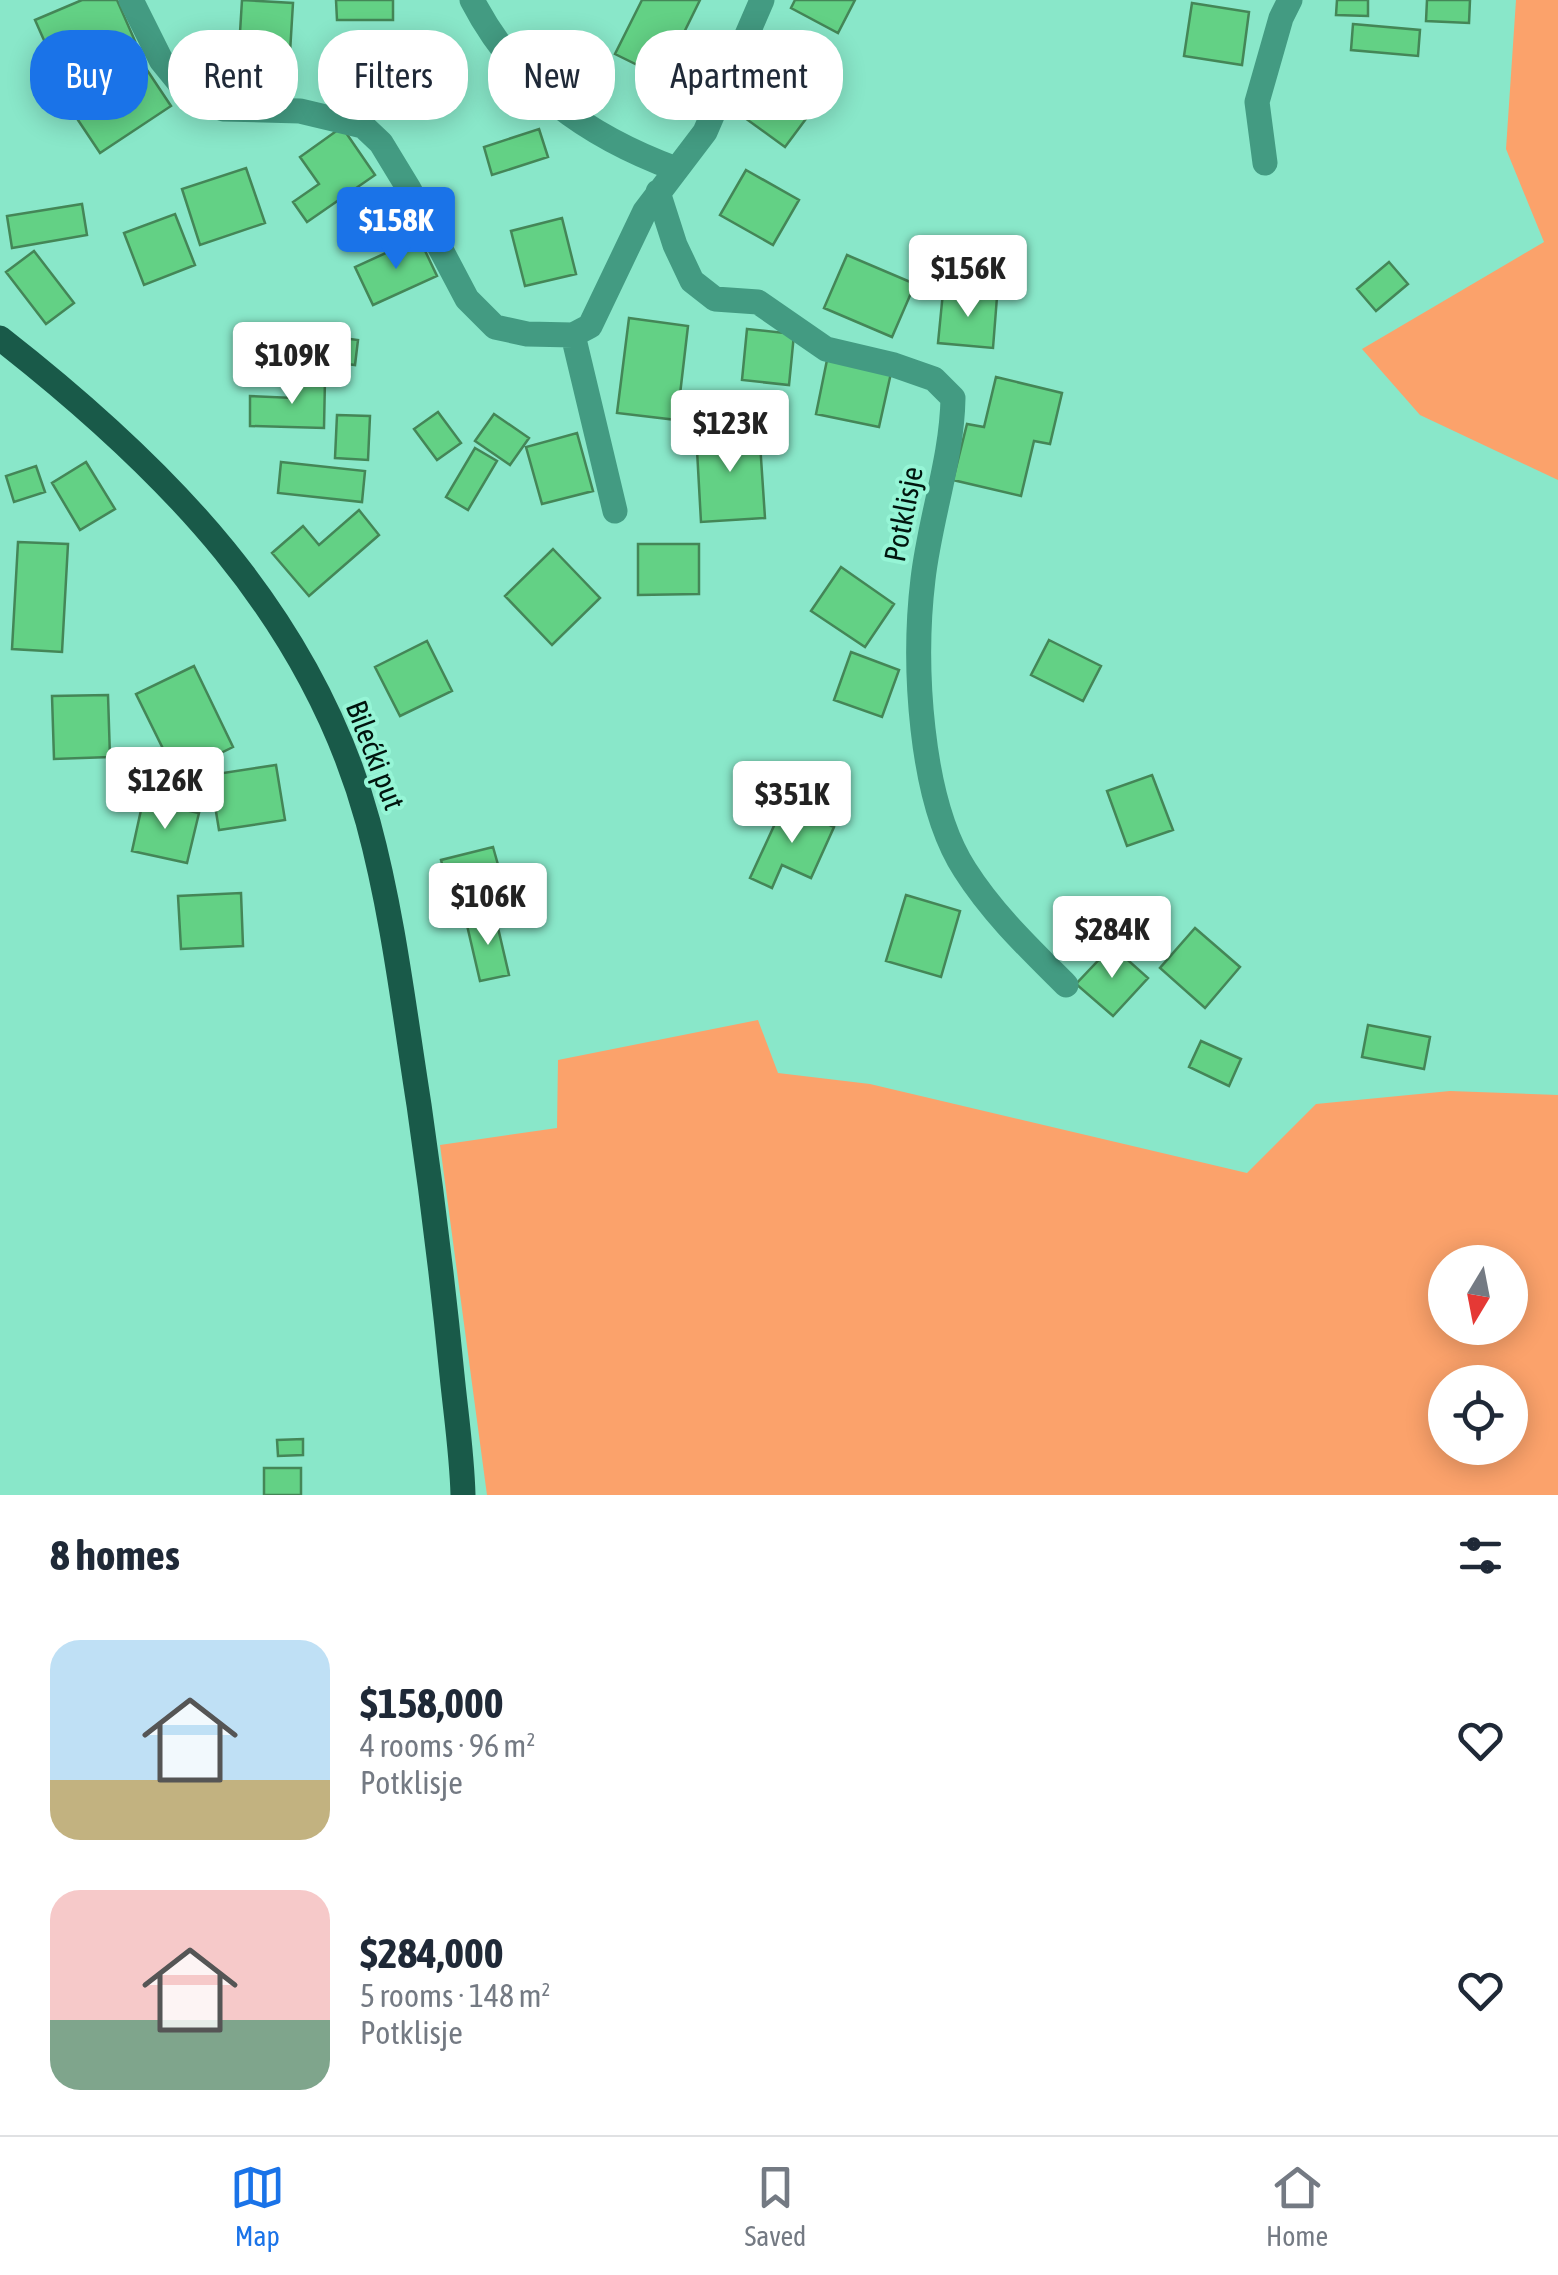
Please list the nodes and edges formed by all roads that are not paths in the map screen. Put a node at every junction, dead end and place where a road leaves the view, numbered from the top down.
1 (130, 0) edge
2 (472, 0) edge
3 (762, 0) edge
4 (1290, 0) edge
5 (1266, 163) dead end
6 (676, 169) junction
7 (658, 192) junction
8 (573, 336) junction
9 (0, 338) edge
10 (615, 511) dead end
11 (1066, 985) dead end
12 (463, 1495) edge

1 - 8 street
2 - 6 street
3 - 6 street
4 - 5 street
6 - 7 street
7 - 8 street
7 - 11 street, Potklisje
8 - 10 street
9 - 12 main road, Bilećki put

